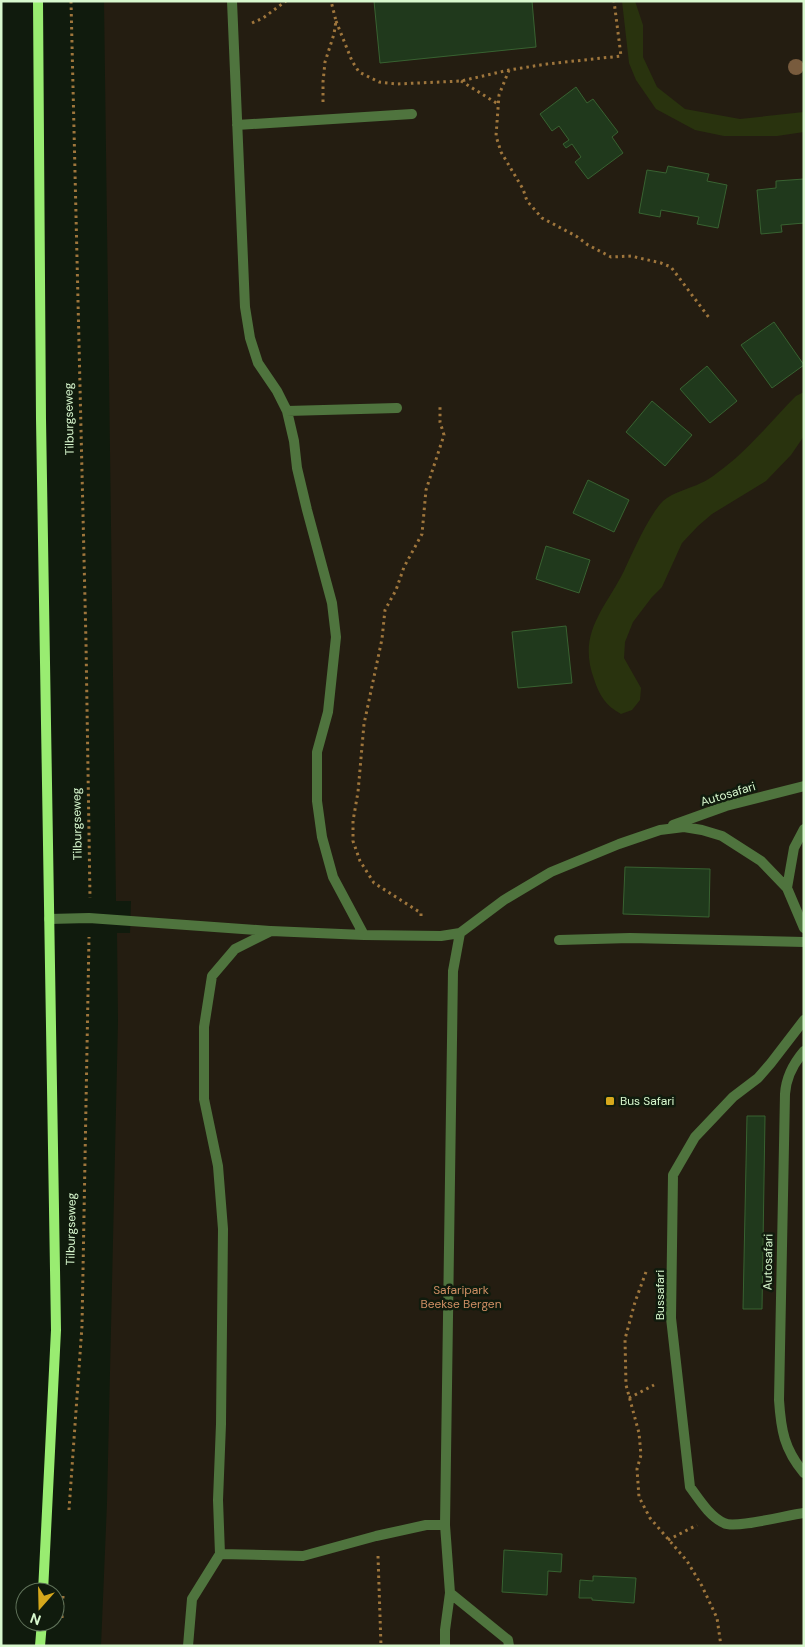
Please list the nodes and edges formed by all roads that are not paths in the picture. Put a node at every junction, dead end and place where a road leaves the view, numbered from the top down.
1 (38, 1) edge
2 (232, 1) edge
3 (412, 114) dead end
4 (236, 125) junction
5 (397, 408) dead end
6 (287, 411) junction
7 (804, 786) edge
8 (804, 829) edge
9 (660, 830) junction
10 (787, 888) junction
11 (50, 919) junction
12 (804, 928) edge
13 (271, 931) junction
14 (460, 932) junction
15 (364, 935) junction
16 (559, 940) dead end
17 (804, 942) edge
18 (804, 1020) edge
19 (804, 1051) edge
20 (804, 1473) edge
21 (804, 1513) edge
22 (445, 1525) junction
23 (220, 1554) junction
24 (43, 1582) edge
25 (450, 1593) junction
26 (41, 1632) edge
27 (40, 1646) edge
28 (188, 1646) edge
29 (445, 1646) edge
30 (509, 1646) edge

1 - 11 street, Tilburgseweg
2 - 4 lane
3 - 4 lane
4 - 6 lane
5 - 6 lane
6 - 15 lane
7 - 9 lane, Autosafari
8 - 10 lane
9 - 10 lane
9 - 14 lane
10 - 12 lane
11 - 13 lane
11 - 24 street, Tilburgseweg
13 - 15 lane
13 - 23 lane
14 - 15 lane
14 - 22 lane
16 - 17 lane
18 - 21 lane, Bussafari
19 - 20 lane, Autosafari
22 - 23 lane
22 - 25 lane
23 - 28 lane
25 - 29 lane
25 - 30 lane
26 - 27 street

